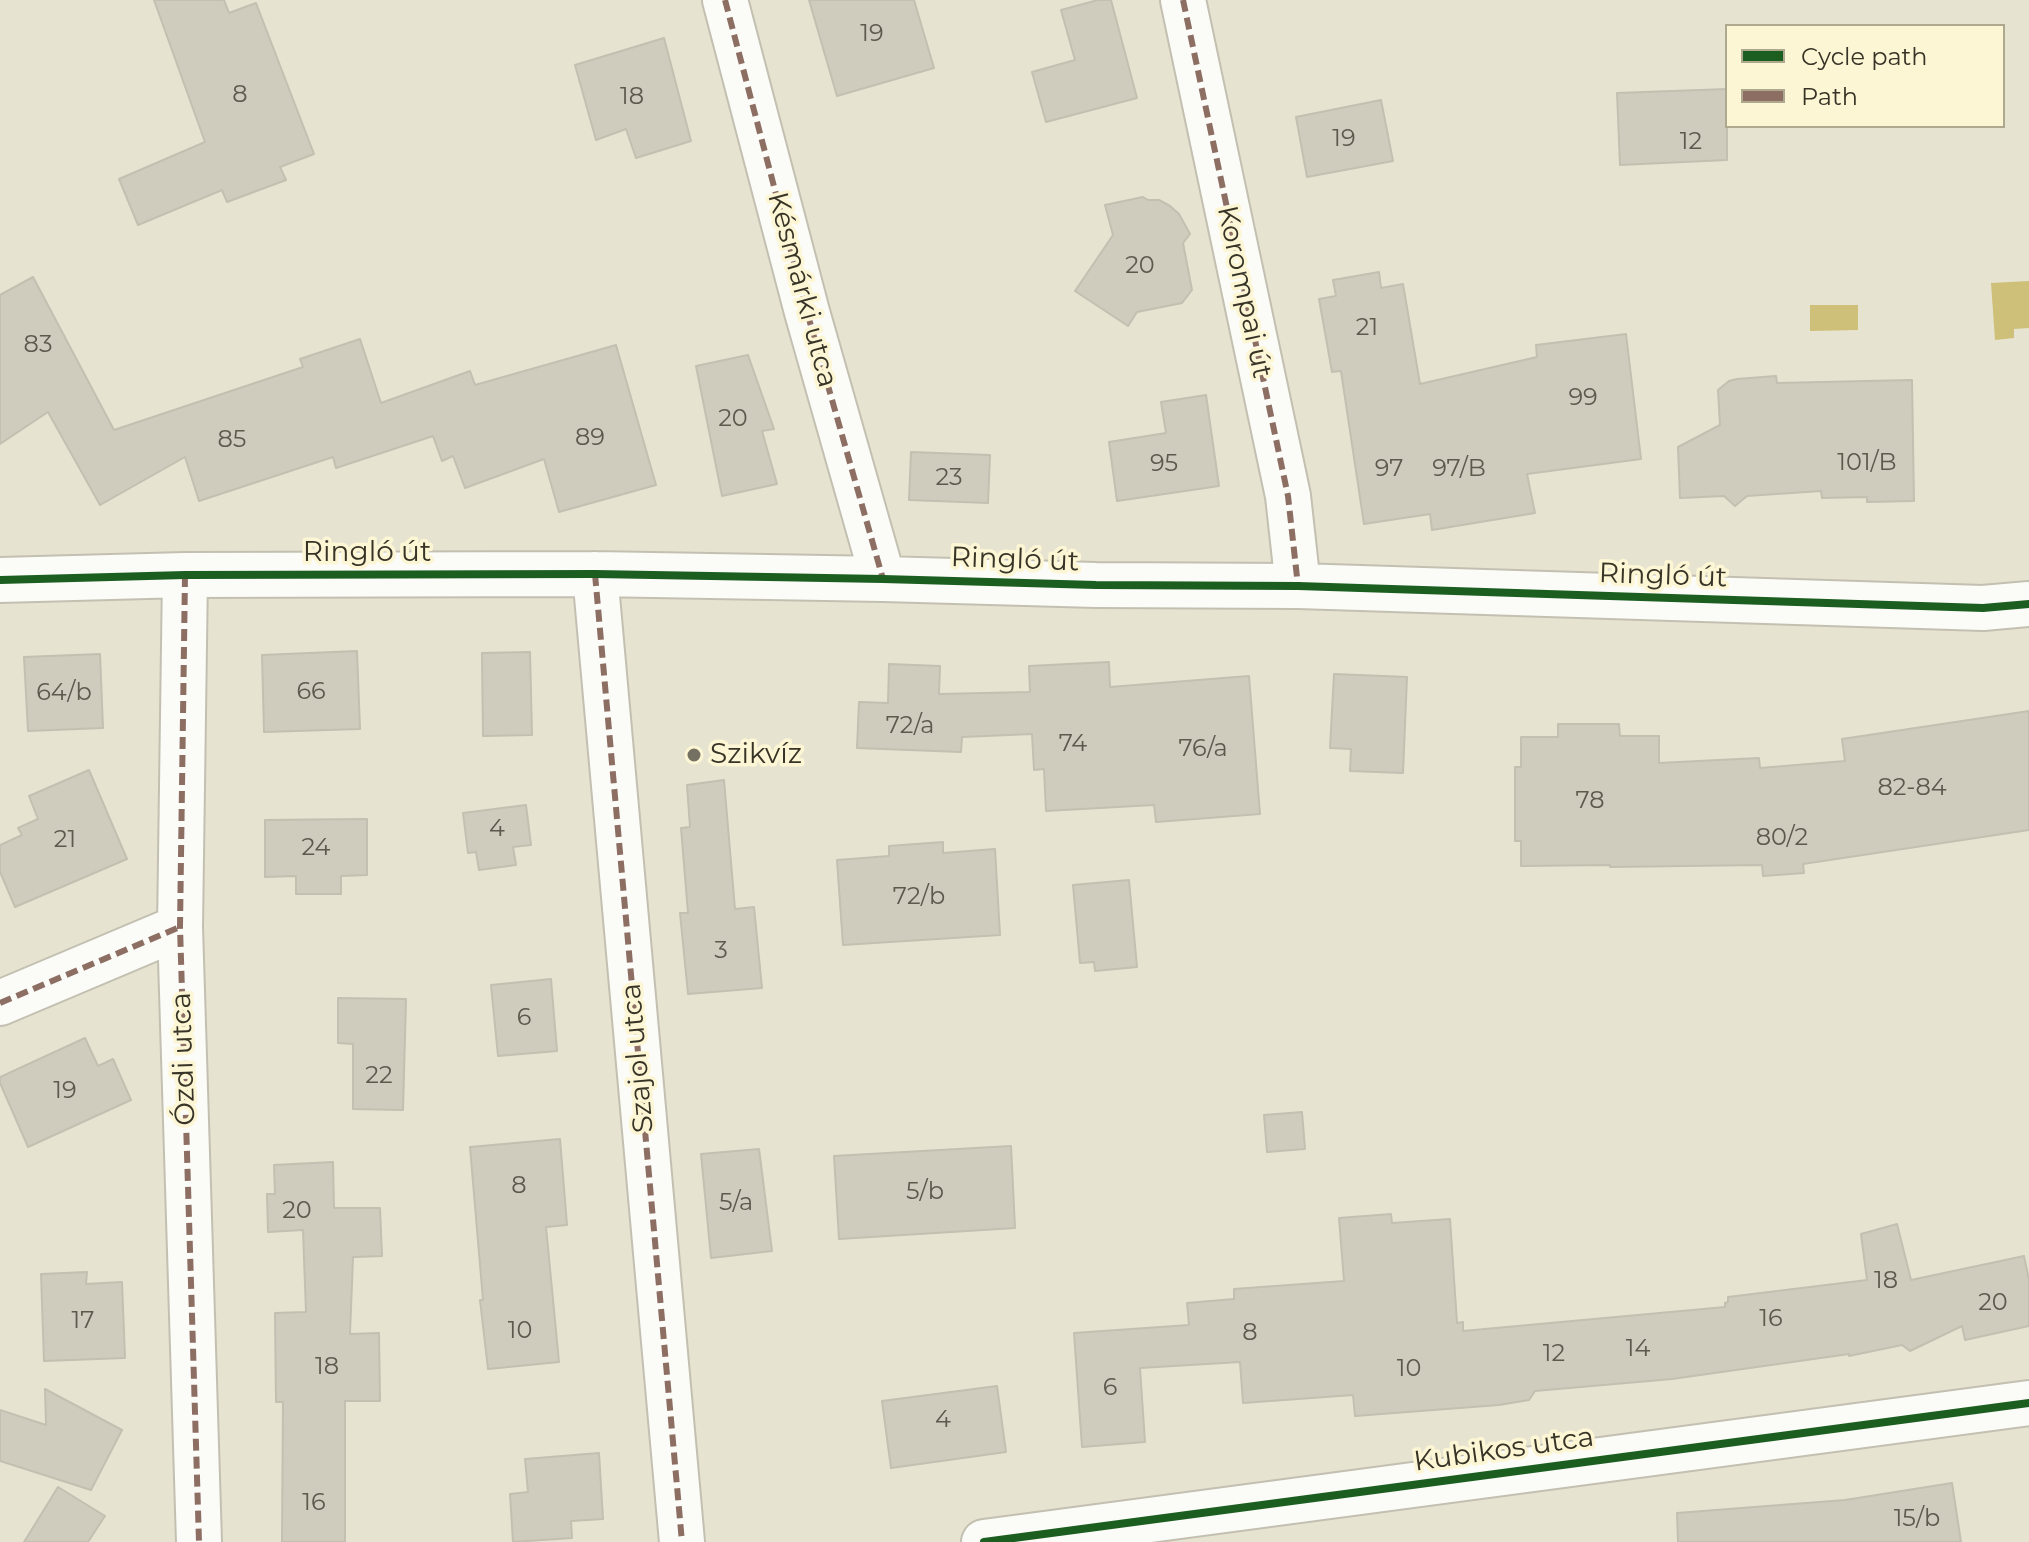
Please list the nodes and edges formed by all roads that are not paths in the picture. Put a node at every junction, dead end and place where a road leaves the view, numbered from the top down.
1 (725, 0) edge
2 (1183, 0) edge
3 (595, 574) junction
4 (185, 575) junction
5 (883, 579) junction
6 (0, 580) edge
7 (1298, 586) junction
8 (2029, 604) edge
9 (180, 927) junction
10 (0, 1003) edge
11 (2029, 1403) edge
12 (199, 1542) edge
13 (682, 1542) edge
14 (984, 1542) edge

1 - 5 street, Késmárki utca
2 - 7 street, Korompai út
3 - 4 street, Ringló út
3 - 5 street, Ringló út
3 - 13 street, Szajol utca
4 - 6 street, Ringló út
4 - 9 street, Ózdi utca
5 - 7 street, Ringló út
7 - 8 street, Ringló út
9 - 10 street
9 - 12 street, Ózdi utca
11 - 14 street, Kubikos utca

